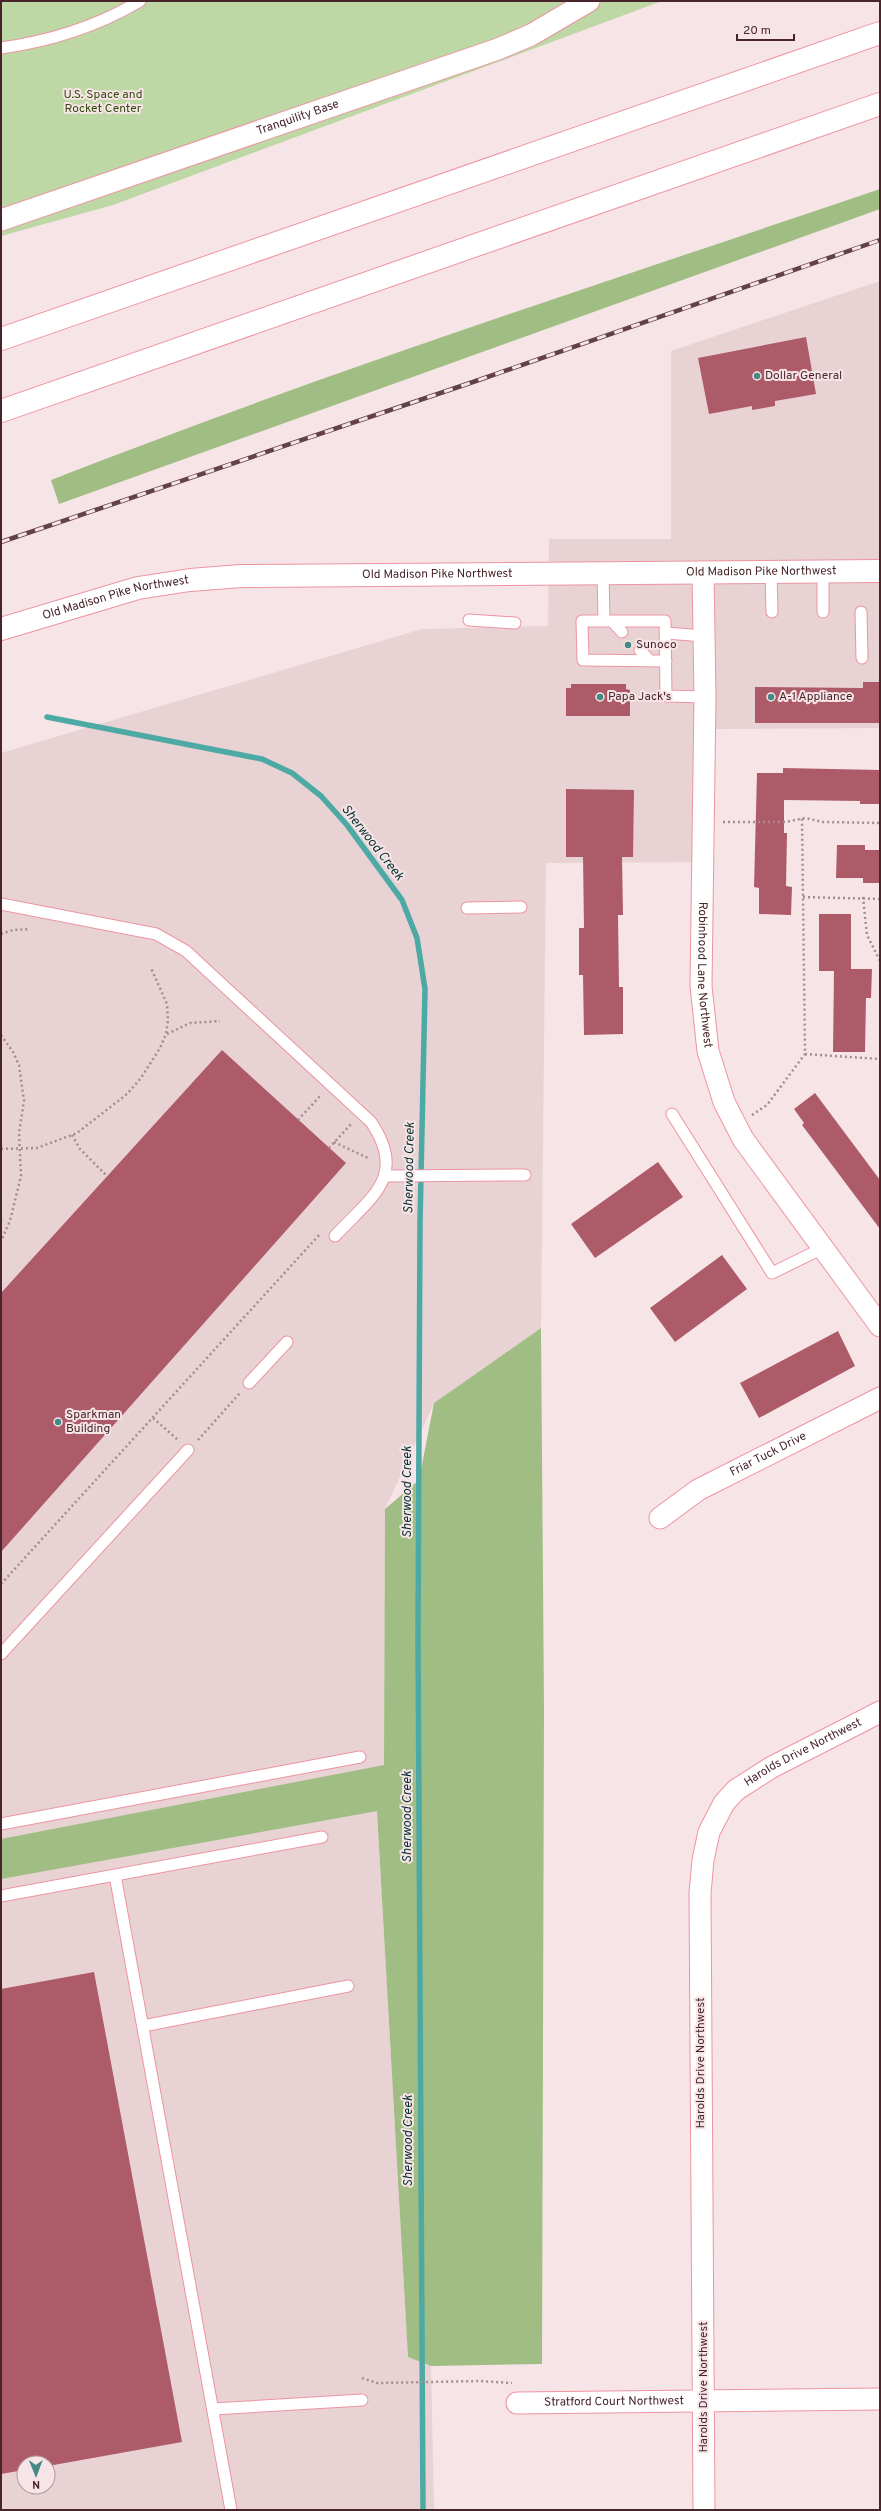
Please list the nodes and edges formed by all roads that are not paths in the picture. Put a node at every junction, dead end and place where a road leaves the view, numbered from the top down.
1 (140, 1) edge
2 (589, 1) edge
3 (880, 33) edge
4 (1, 48) edge
5 (880, 104) edge
6 (1, 220) edge
7 (1, 339) edge
8 (1, 411) edge
9 (771, 571) junction
10 (823, 571) junction
11 (880, 571) edge
12 (603, 572) junction
13 (703, 572) junction
14 (772, 612) dead end
15 (823, 612) dead end
16 (861, 612) dead end
17 (469, 620) dead end
18 (608, 621) junction
19 (515, 624) dead end
20 (1, 629) edge
21 (622, 632) dead end
22 (666, 634) junction
23 (704, 636) junction
24 (640, 650) dead end
25 (862, 658) dead end
26 (650, 661) junction
27 (666, 661) junction
28 (704, 697) junction
29 (1, 904) edge
30 (521, 907) dead end
31 (467, 908) dead end
32 (672, 1114) dead end
33 (525, 1175) dead end
34 (386, 1176) junction
35 (335, 1236) dead end
36 (823, 1248) junction
37 (880, 1326) edge
38 (287, 1342) dead end
39 (249, 1383) road end
40 (880, 1398) edge
41 (188, 1450) road end
42 (660, 1518) dead end
43 (1, 1654) edge
44 (880, 1712) edge
45 (360, 1757) dead end
46 (1, 1824) edge
47 (322, 1837) dead end
48 (115, 1875) junction
49 (1, 1896) edge
50 (348, 1986) dead end
51 (143, 2026) junction
52 (880, 2399) edge
53 (362, 2400) dead end
54 (705, 2401) junction
55 (517, 2403) road end
56 (213, 2408) junction
57 (231, 2510) edge
58 (704, 2510) edge

1 - 4 lane
2 - 6 street, Tranquility Base
3 - 7 main road
5 - 8 main road
9 - 10 main road, Old Madison Pike Northwest
9 - 13 main road, Old Madison Pike Northwest
9 - 14 lane
10 - 11 main road, Old Madison Pike Northwest
10 - 15 lane
12 - 13 main road, Old Madison Pike Northwest
12 - 18 lane
12 - 20 main road, Old Madison Pike Northwest
13 - 23 street, Robinhood Lane Northwest
16 - 25 lane
17 - 19 lane
18 - 21 lane
18 - 22 lane
18 - 26 lane
22 - 23 lane
22 - 27 lane
23 - 28 street, Robinhood Lane Northwest
24 - 26 lane
26 - 27 lane
27 - 28 lane
28 - 36 street, Robinhood Lane Northwest
29 - 34 lane
30 - 31 lane
32 - 36 lane
33 - 34 lane
34 - 35 lane
36 - 37 street, Robinhood Lane Northwest
38 - 39 lane
40 - 42 street, Friar Tuck Drive
41 - 43 lane
44 - 54 street, Harolds Drive Northwest
45 - 46 lane
47 - 48 lane
48 - 49 lane
48 - 51 lane
50 - 51 lane
51 - 56 lane
52 - 54 street, Stratford Court Northwest
53 - 56 lane
54 - 55 street, Stratford Court Northwest
54 - 58 street, Harolds Drive Northwest
56 - 57 lane

